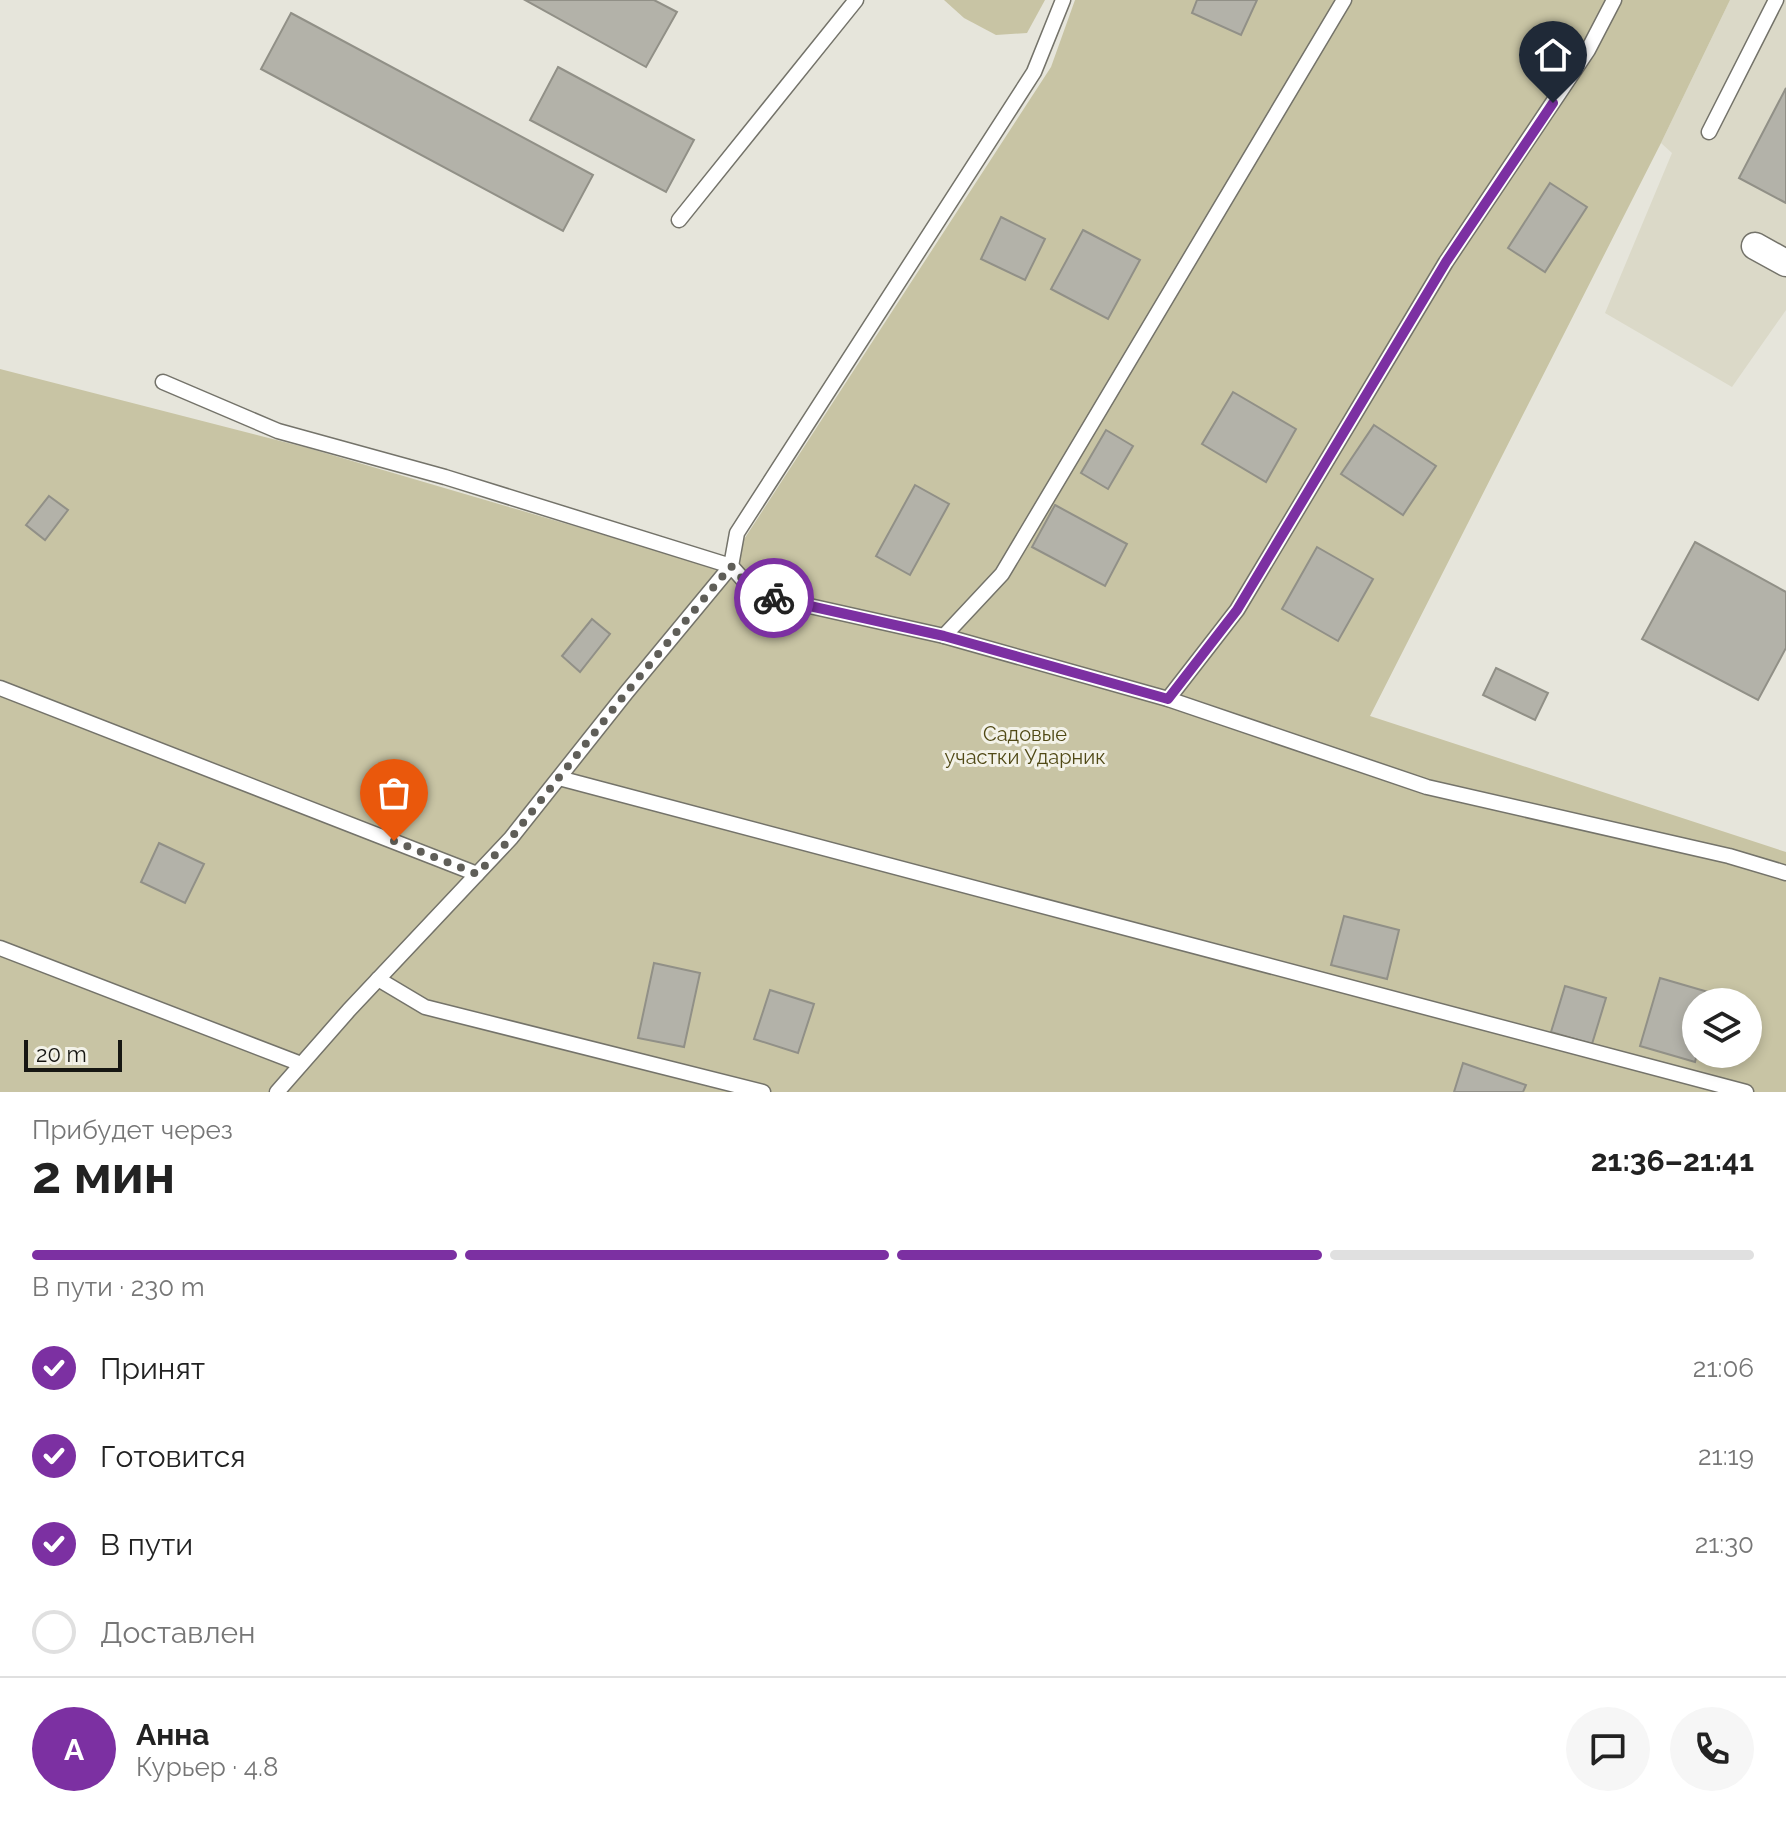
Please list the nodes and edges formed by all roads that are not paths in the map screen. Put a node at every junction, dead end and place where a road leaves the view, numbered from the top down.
1 (856, 0) edge
2 (1063, 0) edge
3 (1344, 0) edge
4 (1614, 0) edge
5 (1776, 0) edge
6 (1709, 132) dead end
7 (679, 220) dead end
8 (1755, 246) dead end
9 (1786, 263) edge
10 (163, 382) dead end
11 (731, 566) junction
12 (944, 636) junction
13 (0, 688) edge
14 (1168, 699) junction
15 (559, 778) junction
16 (1786, 873) edge
17 (477, 874) junction
18 (0, 948) edge
19 (378, 979) junction
20 (301, 1064) junction
21 (277, 1092) edge
22 (763, 1092) edge
23 (1746, 1092) edge

1 - 7 lane
2 - 11 lane
3 - 12 lane
4 - 14 lane
5 - 6 lane
8 - 9 street
10 - 11 lane
11 - 12 lane
11 - 15 lane
12 - 14 lane
13 - 17 lane
14 - 16 lane
15 - 17 lane
15 - 23 lane
17 - 19 lane
18 - 20 lane
19 - 20 lane
19 - 22 lane
20 - 21 lane

